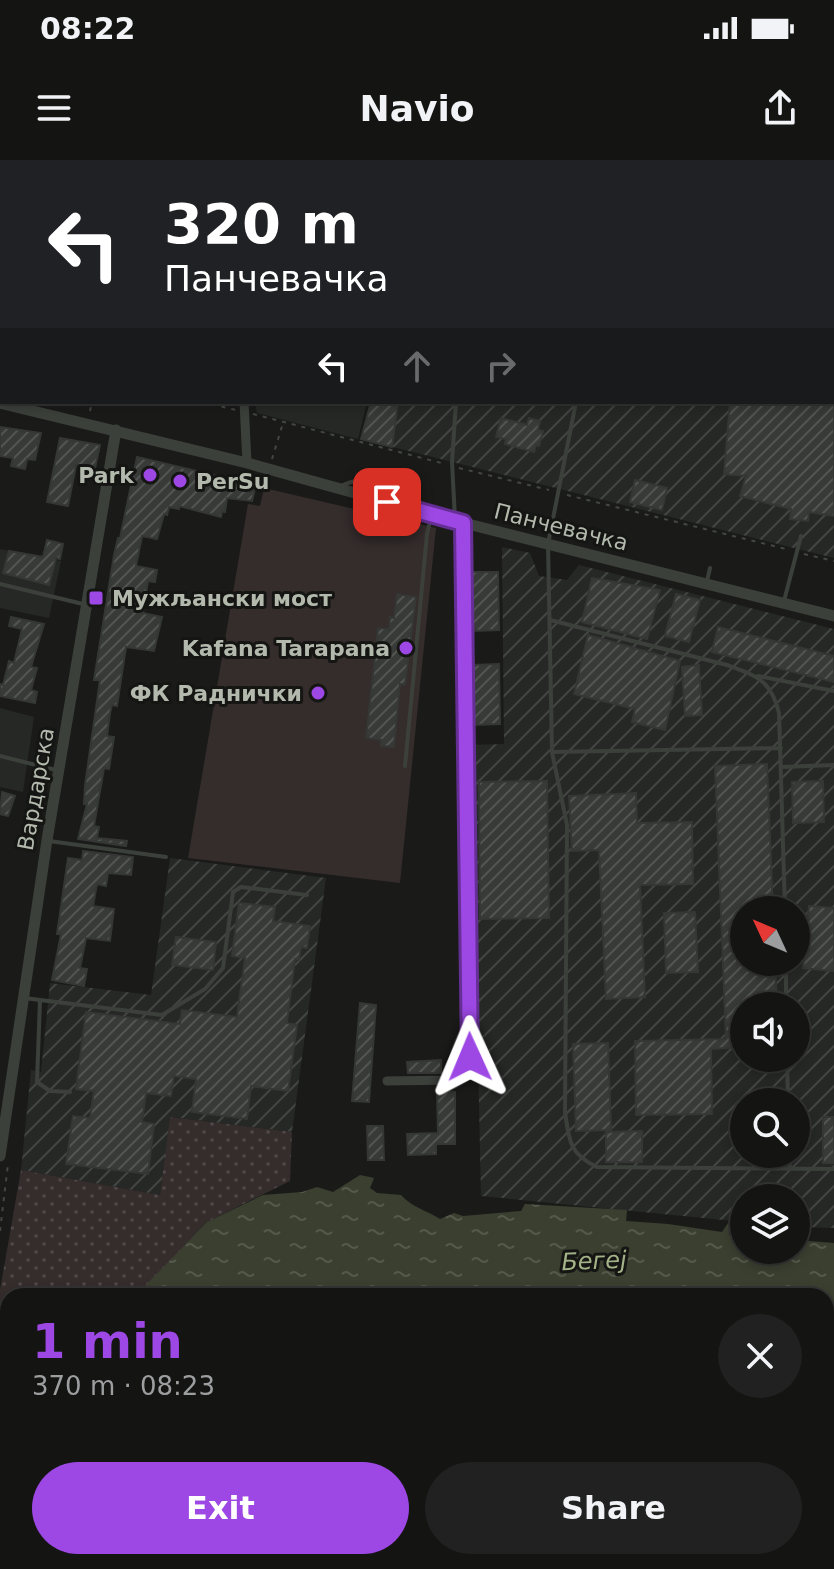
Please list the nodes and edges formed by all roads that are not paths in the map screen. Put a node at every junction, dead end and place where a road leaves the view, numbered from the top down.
1 (456, 404) edge
2 (576, 404) edge
3 (22, 405) edge
4 (244, 407) edge
5 (116, 430) junction
6 (247, 463) junction
7 (432, 514) junction
8 (459, 522) junction
9 (801, 536) dead end
10 (548, 544) junction
11 (710, 568) dead end
12 (0, 584) edge
13 (706, 584) junction
14 (784, 603) junction
15 (87, 605) junction
16 (834, 616) edge
17 (550, 620) junction
18 (754, 675) junction
19 (834, 691) edge
20 (781, 748) junction
21 (552, 752) junction
22 (0, 756) edge
23 (834, 765) edge
24 (405, 766) dead end
25 (782, 767) junction
26 (60, 771) junction
27 (47, 840) junction
28 (166, 857) dead end
29 (307, 895) dead end
30 (785, 896) edge
31 (22, 997) junction
32 (40, 1000) junction
33 (387, 1081) dead end
34 (70, 1092) dead end
35 (0, 1156) edge
36 (790, 1169) joint
37 (834, 1169) edge

1 - 8 lane
2 - 10 lane
3 - 5 street, Панчевачка
4 - 6 street
5 - 6 street, Панчевачка
5 - 15 street, Вардарска
6 - 7 street, Панчевачка
7 - 8 street, Панчевачка
7 - 24 lane
8 - 10 street, Панчевачка
8 - 33 street
9 - 14 lane
10 - 13 street, Панчевачка
10 - 17 lane
11 - 13 lane
12 - 15 lane
13 - 14 street, Панчевачка
14 - 16 street, Панчевачка
15 - 26 street, Вардарска
17 - 18 lane
17 - 21 lane
18 - 19 lane
18 - 20 lane
20 - 21 lane
20 - 25 lane
21 - 36 lane
22 - 26 lane
23 - 25 lane
25 - 30 lane
26 - 27 street, Вардарска
27 - 28 lane
27 - 31 street, Вардарска
29 - 32 lane
31 - 32 lane
31 - 35 street, Вардарска
32 - 34 lane
36 - 37 lane

